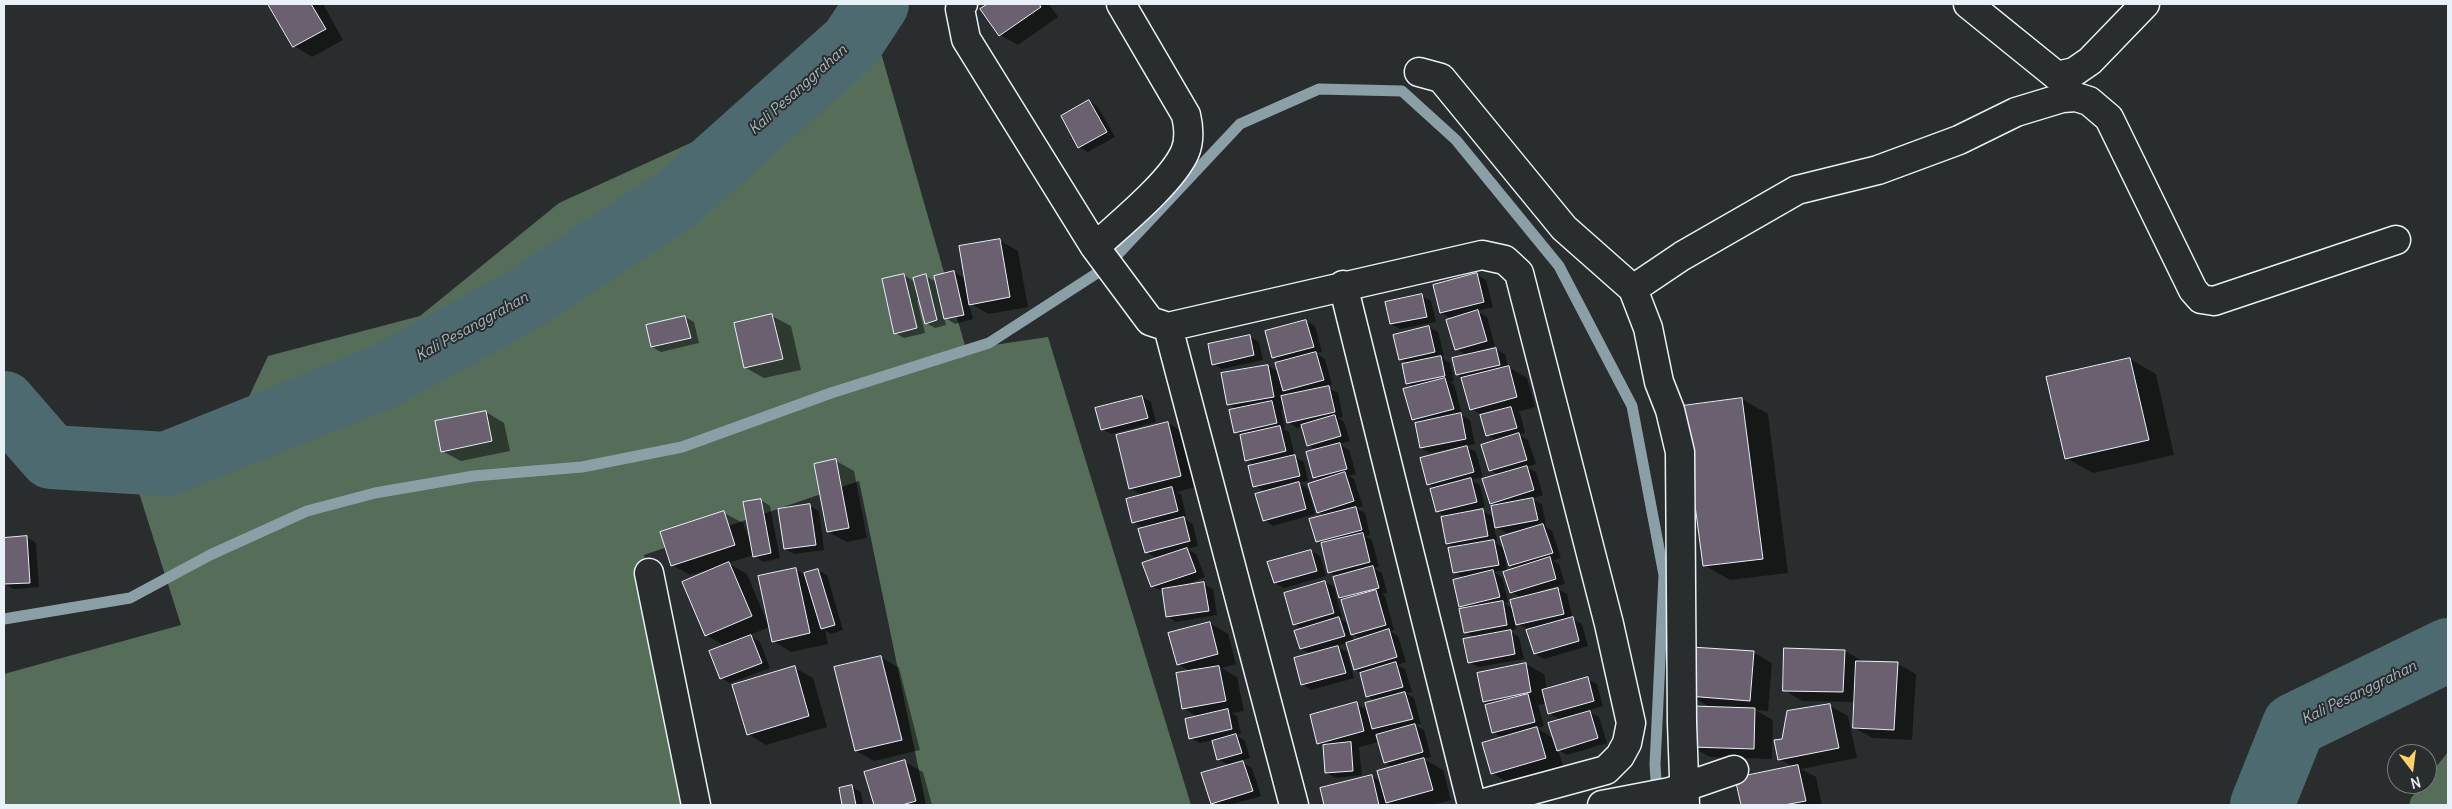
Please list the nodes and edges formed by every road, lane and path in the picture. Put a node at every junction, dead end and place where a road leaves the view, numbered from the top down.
1 (963, 4) edge
2 (1121, 4) edge
3 (1968, 4) edge
4 (2145, 4) edge
5 (1419, 72) dead end
6 (2396, 240) dead end
7 (1099, 251) junction
8 (1343, 285) junction
9 (1633, 289) junction
10 (1159, 324) junction
11 (650, 573) dead end
12 (1734, 770) dead end
13 (1679, 794) edge
14 (696, 805) edge
15 (1294, 805) edge
16 (1472, 805) edge
17 (1477, 805) edge
18 (1602, 805) edge

1 - 7 street
2 - 7 street
3 - 4 street
5 - 9 street
6 - 9 street
7 - 10 street
8 - 10 street
8 - 16 street
8 - 17 street
9 - 13 street
10 - 15 street
11 - 14 street
12 - 13 street
13 - 18 street

